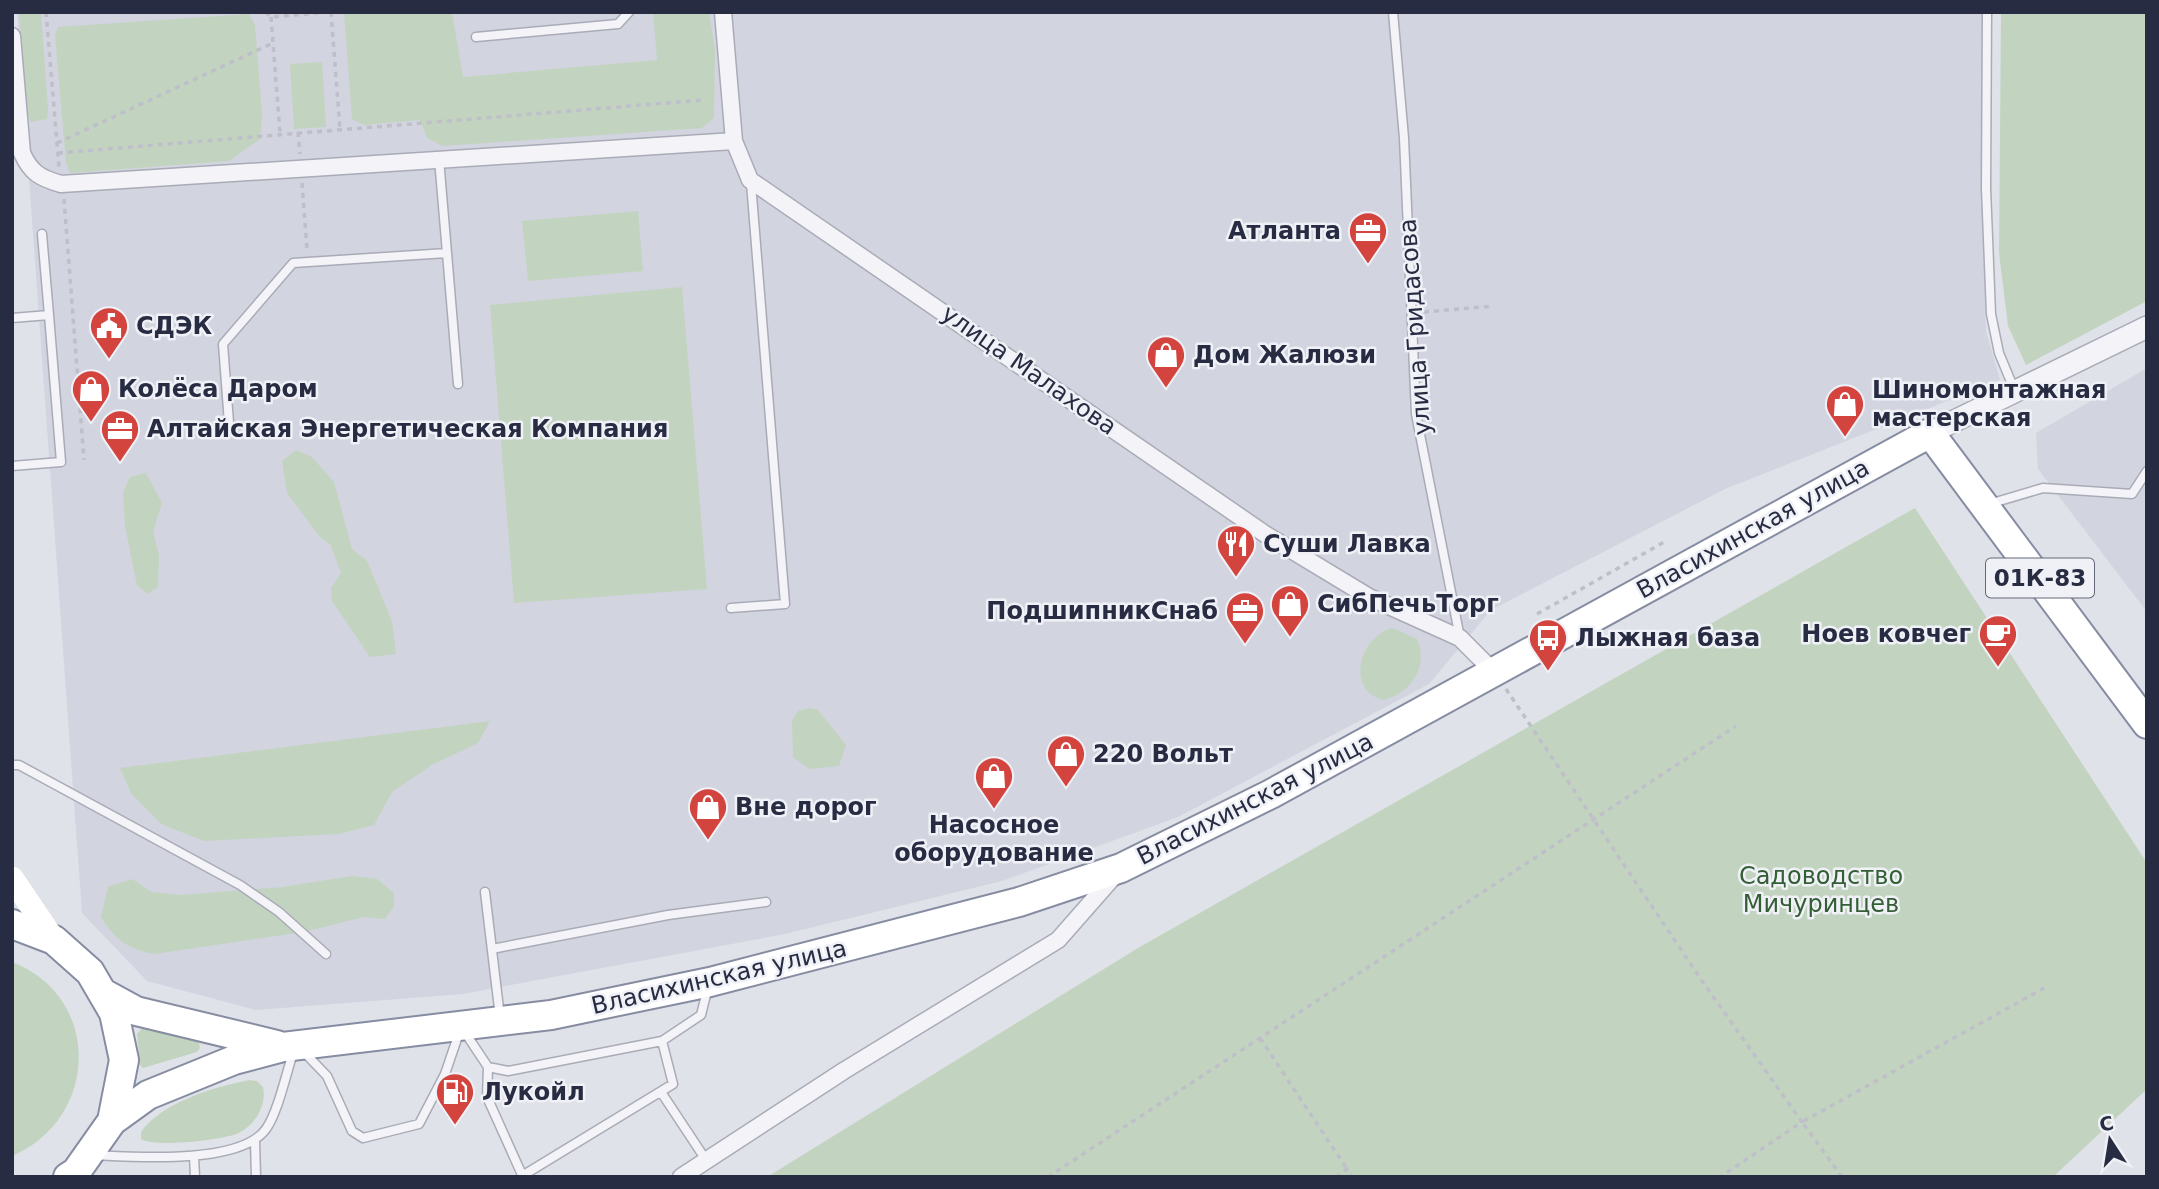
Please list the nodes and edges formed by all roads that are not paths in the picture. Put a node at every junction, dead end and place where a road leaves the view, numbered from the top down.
1 (629, 12) edge
2 (723, 12) edge
3 (1393, 12) edge
4 (1987, 12) edge
5 (12, 36) edge
6 (476, 37) dead end
7 (734, 141) junction
8 (439, 159) junction
9 (750, 180) junction
10 (42, 234) dead end
11 (447, 253) junction
12 (49, 315) junction
13 (12, 318) edge
14 (2147, 327) edge
15 (458, 384) dead end
16 (2015, 392) junction
17 (229, 423) dead end
18 (1930, 433) junction
19 (12, 466) edge
20 (2147, 471) edge
21 (1986, 505) junction
22 (731, 608) dead end
23 (1460, 638) junction
24 (1494, 672) junction
25 (2147, 724) edge
26 (16, 765) edge
27 (1121, 868) junction
28 (12, 877) edge
29 (485, 891) dead end
30 (766, 902) dead end
31 (12, 924) edge
32 (54, 940) junction
33 (492, 948) junction
34 (326, 954) dead end
35 (710, 982) junction
36 (103, 993) junction
37 (500, 1021) junction
38 (461, 1026) junction
39 (662, 1041) junction
40 (290, 1046) junction
41 (488, 1067) junction
42 (661, 1092) junction
43 (112, 1121) junction
44 (255, 1141) junction
45 (88, 1154) junction
46 (194, 1156) junction
47 (706, 1160) junction
48 (522, 1176) edge
49 (68, 1177) edge
50 (195, 1177) edge
51 (256, 1177) edge
52 (681, 1177) edge

1 - 6 lane
2 - 7 street
3 - 23 lane, улица Гридасова
4 - 16 lane
5 - 8 street
7 - 8 street
7 - 9 street
8 - 11 lane
9 - 22 lane
9 - 23 street, улица Малахова
10 - 12 lane
11 - 15 lane
11 - 17 lane
12 - 13 lane
12 - 19 lane
14 - 16 street, Власихинская улица
16 - 18 street, Власихинская улица
18 - 21 highway, 01К-83
18 - 24 highway, Власихинская улица
20 - 21 lane
21 - 25 highway, 01К-83
23 - 24 street
24 - 27 highway, Власихинская улица
26 - 34 lane
27 - 35 highway, Власихинская улица
27 - 47 street
28 - 32 main road
29 - 33 lane
30 - 33 lane
31 - 32 highway
32 - 36 highway
33 - 37 lane
35 - 37 highway, Власихинская улица
35 - 39 lane
36 - 40 highway
36 - 43 highway
37 - 38 highway, Власихинская улица
38 - 40 highway, Власихинская улица
38 - 40 lane
38 - 41 lane
39 - 41 lane
39 - 42 lane
40 - 43 highway
40 - 44 lane
41 - 48 lane
42 - 47 lane
42 - 48 lane
43 - 45 highway
44 - 46 lane
44 - 51 lane
45 - 46 lane
45 - 49 highway
46 - 50 lane
47 - 52 street

